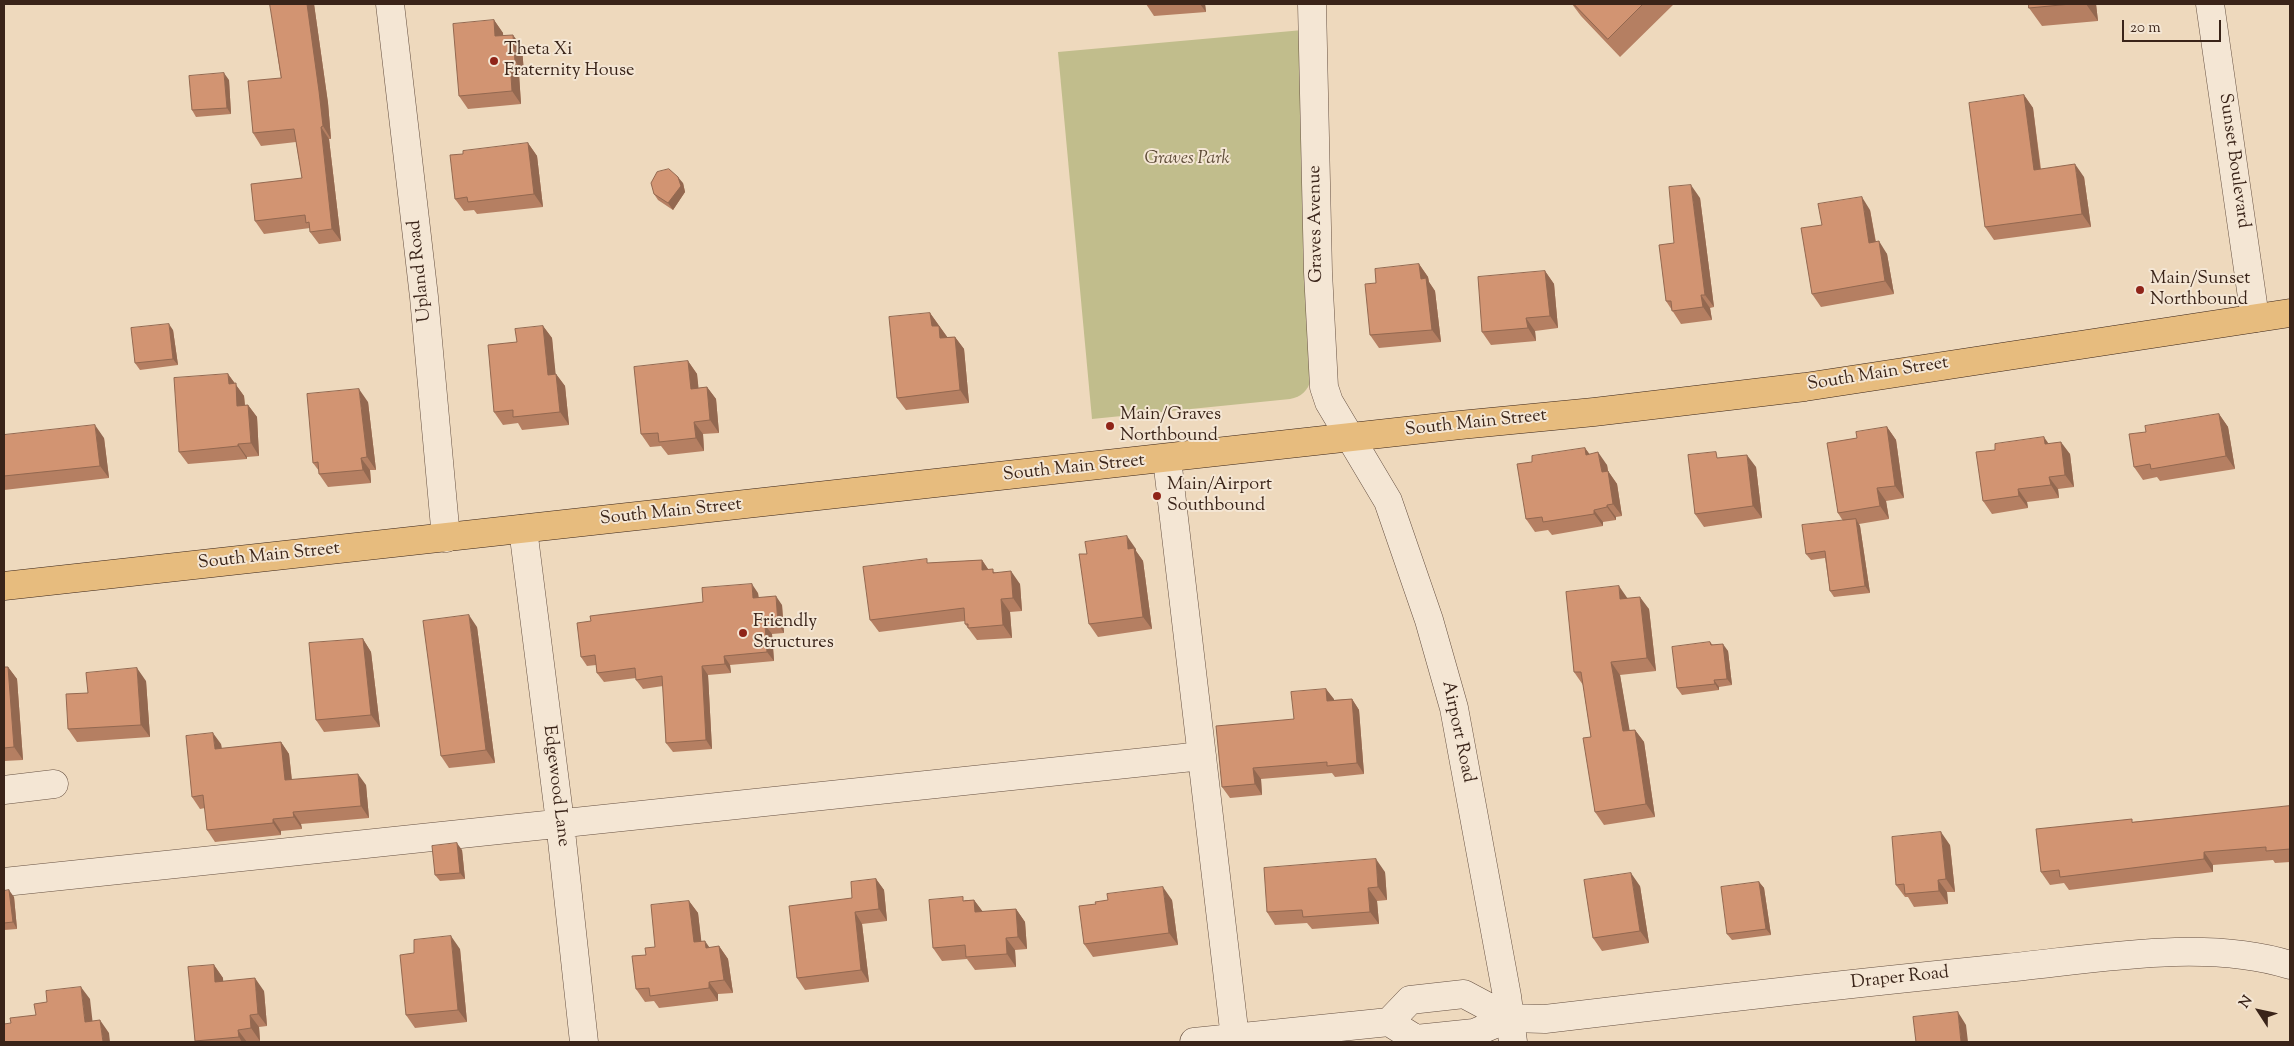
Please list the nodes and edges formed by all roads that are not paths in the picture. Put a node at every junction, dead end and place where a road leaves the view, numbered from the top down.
1 (390, 4) edge
2 (1312, 4) edge
3 (2210, 4) edge
4 (2290, 313) edge
5 (2255, 318) junction
6 (1350, 437) junction
7 (1167, 459) junction
8 (522, 530) junction
9 (446, 538) junction
10 (4, 586) edge
11 (1202, 756) junction
12 (54, 784) dead end
13 (4, 790) edge
14 (560, 822) junction
15 (4, 882) edge
16 (2290, 965) edge
17 (1389, 1022) junction
18 (1511, 1030) edge
19 (1235, 1038) junction
20 (584, 1042) edge
21 (1194, 1042) edge

1 - 9 street, Upland Road
2 - 6 street, Graves Avenue
3 - 5 street, Sunset Boulevard
4 - 5 main road, South Main Street
5 - 6 main road, South Main Street
6 - 7 main road, South Main Street
6 - 18 street, Airport Road
7 - 8 main road, South Main Street
7 - 11 street
8 - 9 main road, South Main Street
8 - 14 street, Edgewood Lane
9 - 10 main road, South Main Street
11 - 14 street
11 - 19 street
12 - 13 street
14 - 15 street
14 - 20 street, Edgewood Lane
16 - 18 street, Draper Road
17 - 18 street, Draper Road
17 - 18 street, Draper Road
17 - 19 street
19 - 21 street

